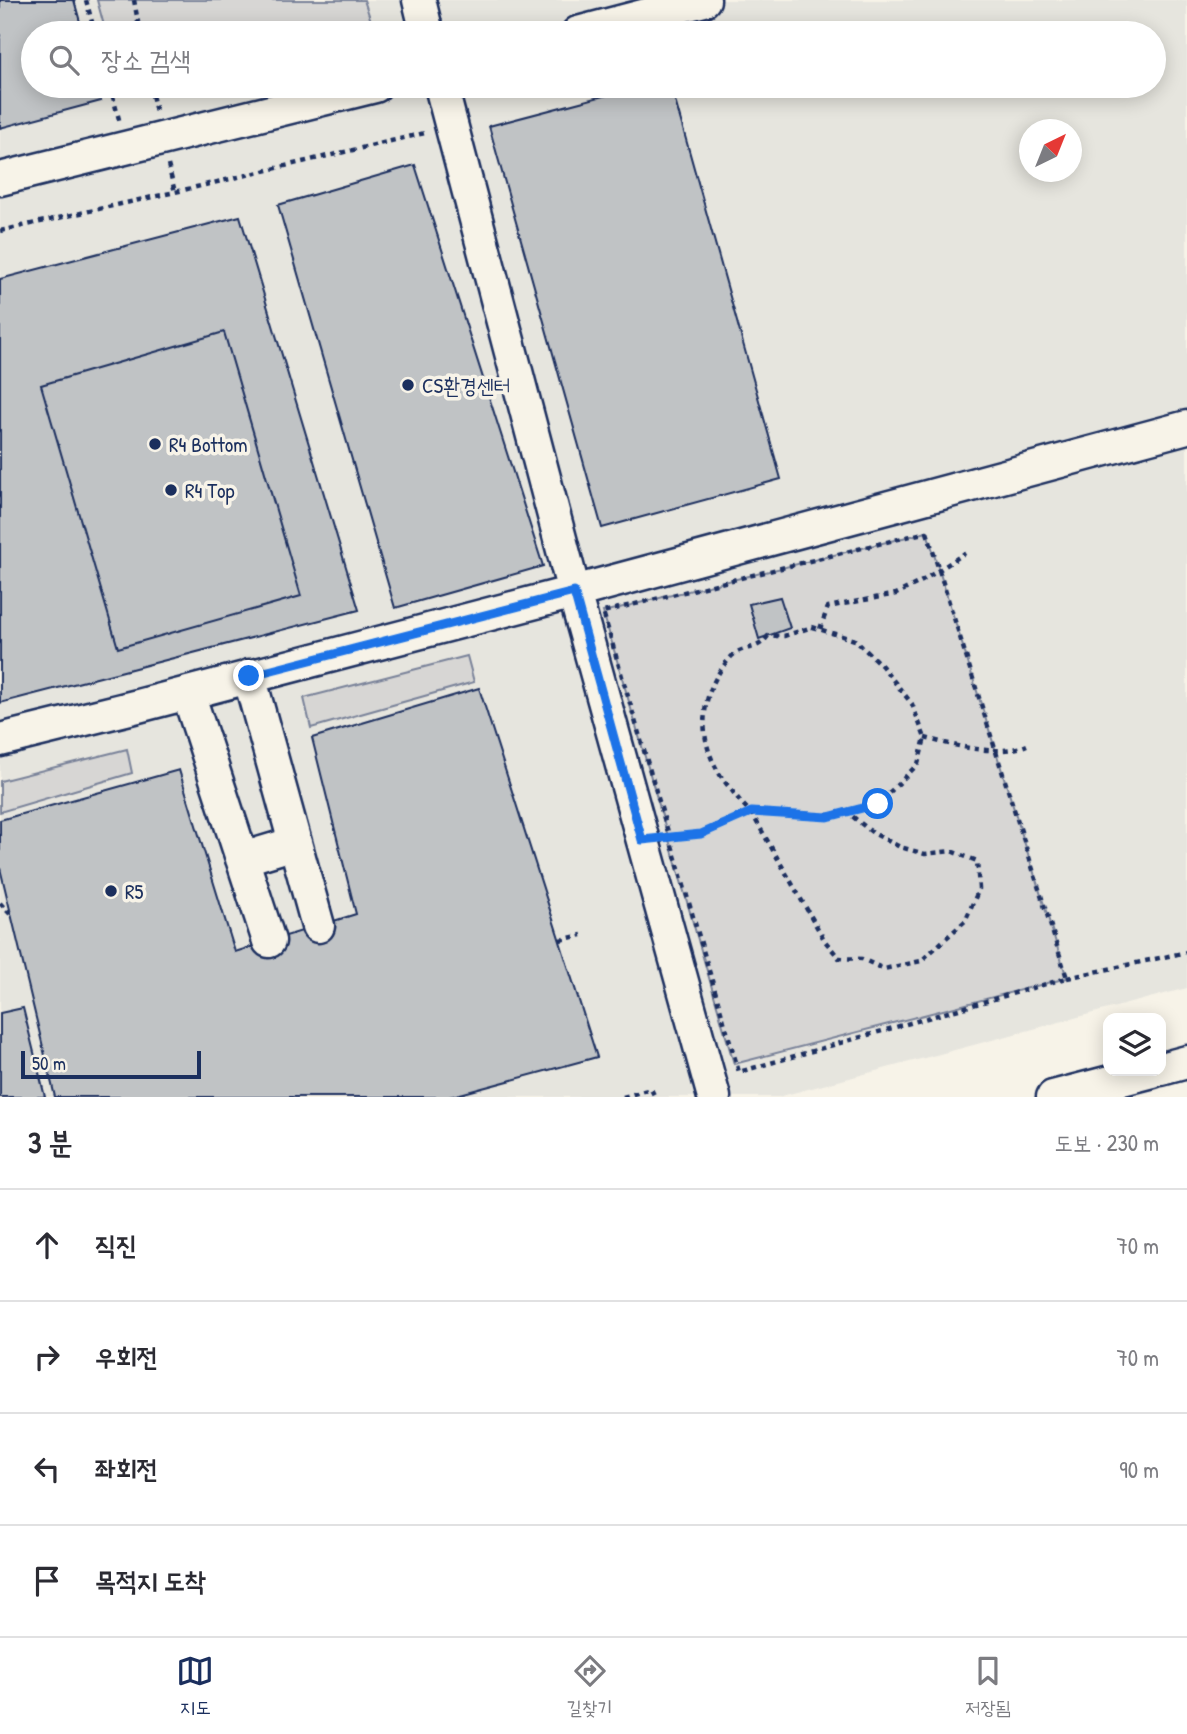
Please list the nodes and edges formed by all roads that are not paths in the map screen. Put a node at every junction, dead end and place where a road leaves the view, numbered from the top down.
1 (419, 0) edge
2 (688, 2) edge
3 (425, 21) edge
4 (621, 21) edge
5 (327, 98) edge
6 (444, 98) edge
7 (0, 179) edge
8 (1187, 427) edge
9 (574, 592) junction
10 (249, 676) junction
11 (188, 693) junction
12 (0, 740) edge
13 (295, 843) junction
14 (242, 859) junction
15 (318, 926) dead end
16 (269, 941) dead end
17 (1187, 1062) edge
18 (1166, 1068) edge
19 (1134, 1076) edge
20 (714, 1097) edge
21 (1053, 1097) edge

1 - 3 street
2 - 4 street
5 - 7 street
6 - 9 street
8 - 9 street
9 - 10 street
9 - 20 street
10 - 11 street
10 - 13 street
11 - 12 street
11 - 14 street
13 - 14 street
13 - 15 street
14 - 16 street
17 - 18 street
19 - 21 street

